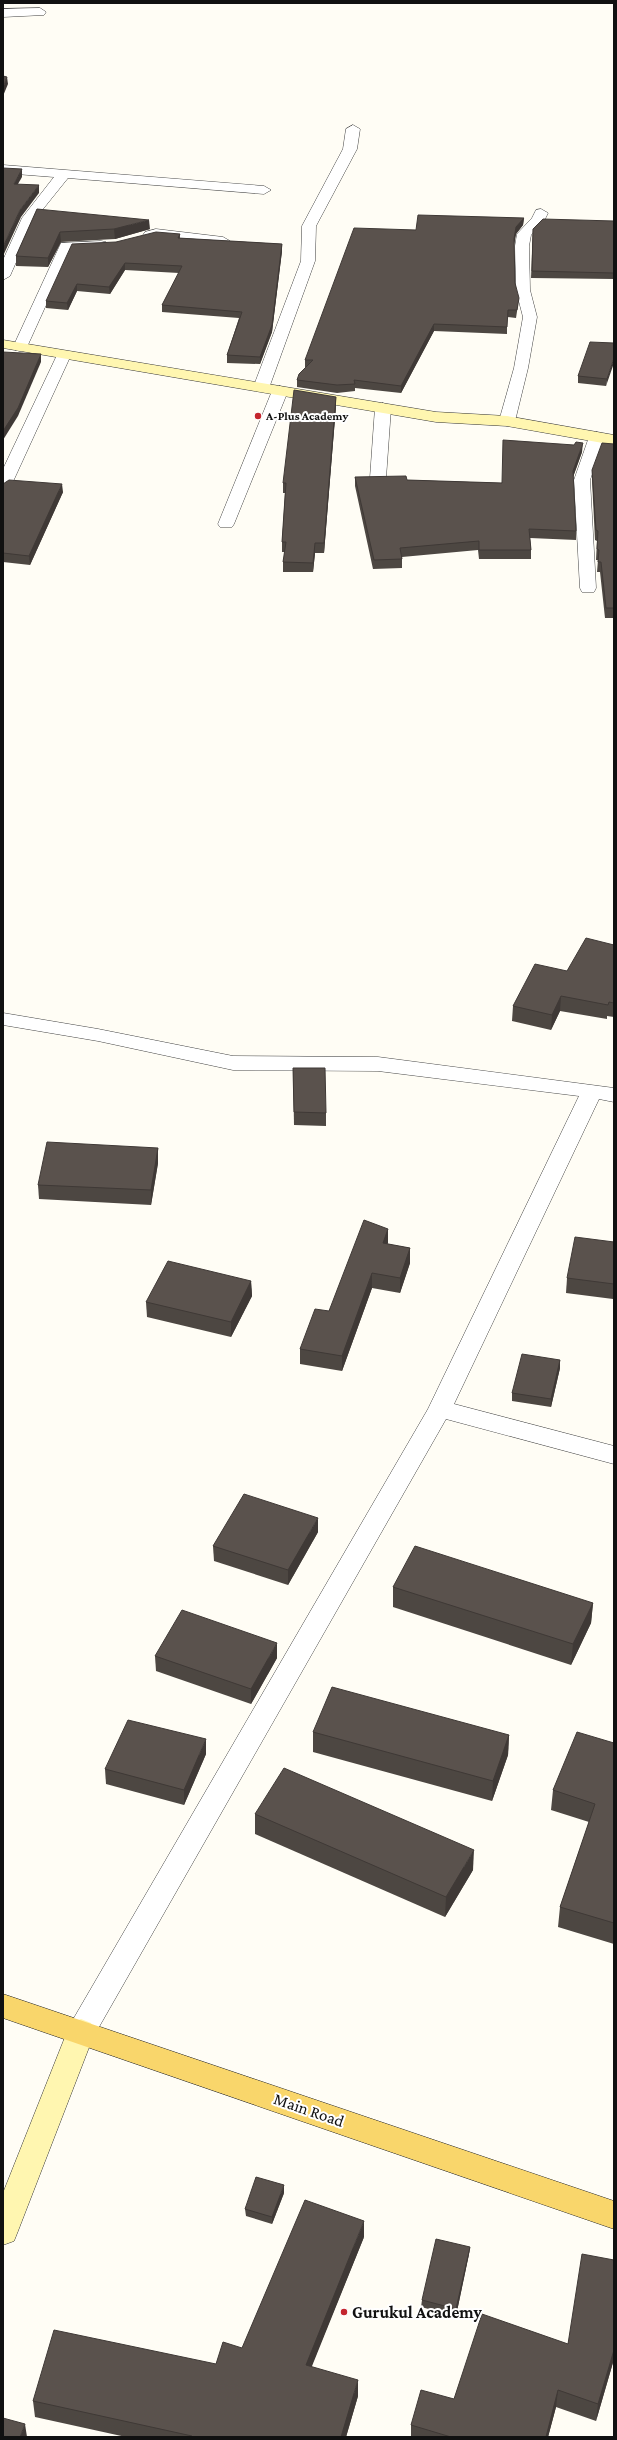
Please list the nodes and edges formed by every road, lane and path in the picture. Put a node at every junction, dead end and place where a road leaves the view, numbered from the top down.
1 (40, 12) dead end
2 (3, 13) edge
3 (353, 129) dead end
4 (3, 169) edge
5 (64, 174) junction
6 (264, 190) dead end
7 (541, 213) dead end
8 (136, 239) edge
9 (223, 241) edge
10 (116, 244) edge
11 (3, 276) edge
12 (3, 344) edge
13 (20, 347) junction
14 (64, 355) junction
15 (261, 388) junction
16 (280, 391) junction
17 (383, 408) junction
18 (507, 421) junction
19 (597, 437) junction
20 (614, 440) edge
21 (378, 478) edge
22 (3, 486) edge
23 (226, 524) dead end
24 (588, 588) dead end
25 (3, 1019) edge
26 (592, 1090) junction
27 (614, 1095) edge
28 (440, 1409) junction
29 (614, 1455) edge
30 (3, 2006) edge
31 (81, 2032) junction
32 (614, 2215) edge
33 (3, 2232) edge

1 - 2 street
3 - 15 street
4 - 5 street
5 - 6 street
5 - 11 street
7 - 18 street
8 - 9 street
10 - 13 street
12 - 13 street
13 - 14 street
14 - 15 street
14 - 22 street
15 - 16 street
16 - 17 street
16 - 23 street
17 - 18 street
17 - 21 street
18 - 19 street
19 - 20 street
19 - 24 street
25 - 26 street
26 - 27 street
26 - 28 street
28 - 29 street
28 - 31 street
30 - 31 main road, Main Road
31 - 32 main road, Main Road
31 - 33 street

